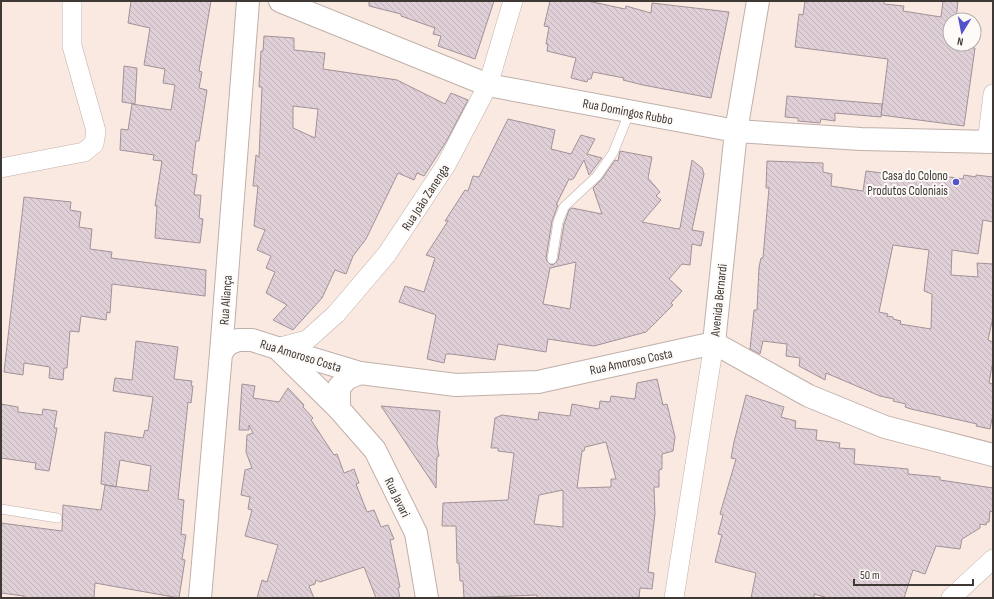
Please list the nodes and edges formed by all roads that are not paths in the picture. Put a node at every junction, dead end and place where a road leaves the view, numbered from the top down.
1 (72, 1) edge
2 (248, 1) edge
3 (280, 1) edge
4 (513, 1) edge
5 (758, 1) edge
6 (488, 85) junction
7 (993, 94) edge
8 (630, 111) junction
9 (736, 131) junction
10 (990, 142) edge
11 (1, 168) edge
12 (552, 259) dead end
13 (224, 307) junction
14 (252, 340) junction
15 (714, 343) junction
16 (277, 348) junction
17 (220, 352) junction
18 (360, 373) junction
19 (339, 409) junction
20 (993, 455) edge
21 (1, 509) edge
22 (57, 518) dead end
23 (993, 558) edge
24 (200, 598) edge
25 (427, 598) edge
26 (674, 598) edge
27 (951, 598) edge

1 - 11 street
2 - 13 street, Rua Aliança
3 - 6 street, Rua Domingos Rubbo
4 - 6 street, Rua João Zanenga
5 - 9 street, Avenida Bernardi
6 - 8 street, Rua Domingos Rubbo
6 - 16 street, Rua João Zanenga
7 - 10 street
8 - 9 street, Rua Domingos Rubbo
8 - 12 lane
9 - 10 street, Rua Domingos Rubbo
9 - 15 street, Avenida Bernardi
13 - 14 street, Rua Amoroso Costa
13 - 17 street, Rua Aliança
14 - 16 street, Rua Amoroso Costa
14 - 17 street, Rua Amoroso Costa
15 - 18 street, Rua Amoroso Costa
15 - 20 street
15 - 26 street, Avenida Bernardi
16 - 18 street, Rua Amoroso Costa
16 - 19 street, Rua Javari
17 - 24 street, Rua Aliança
18 - 19 street
19 - 25 street, Rua Javari
21 - 22 lane
23 - 27 street

